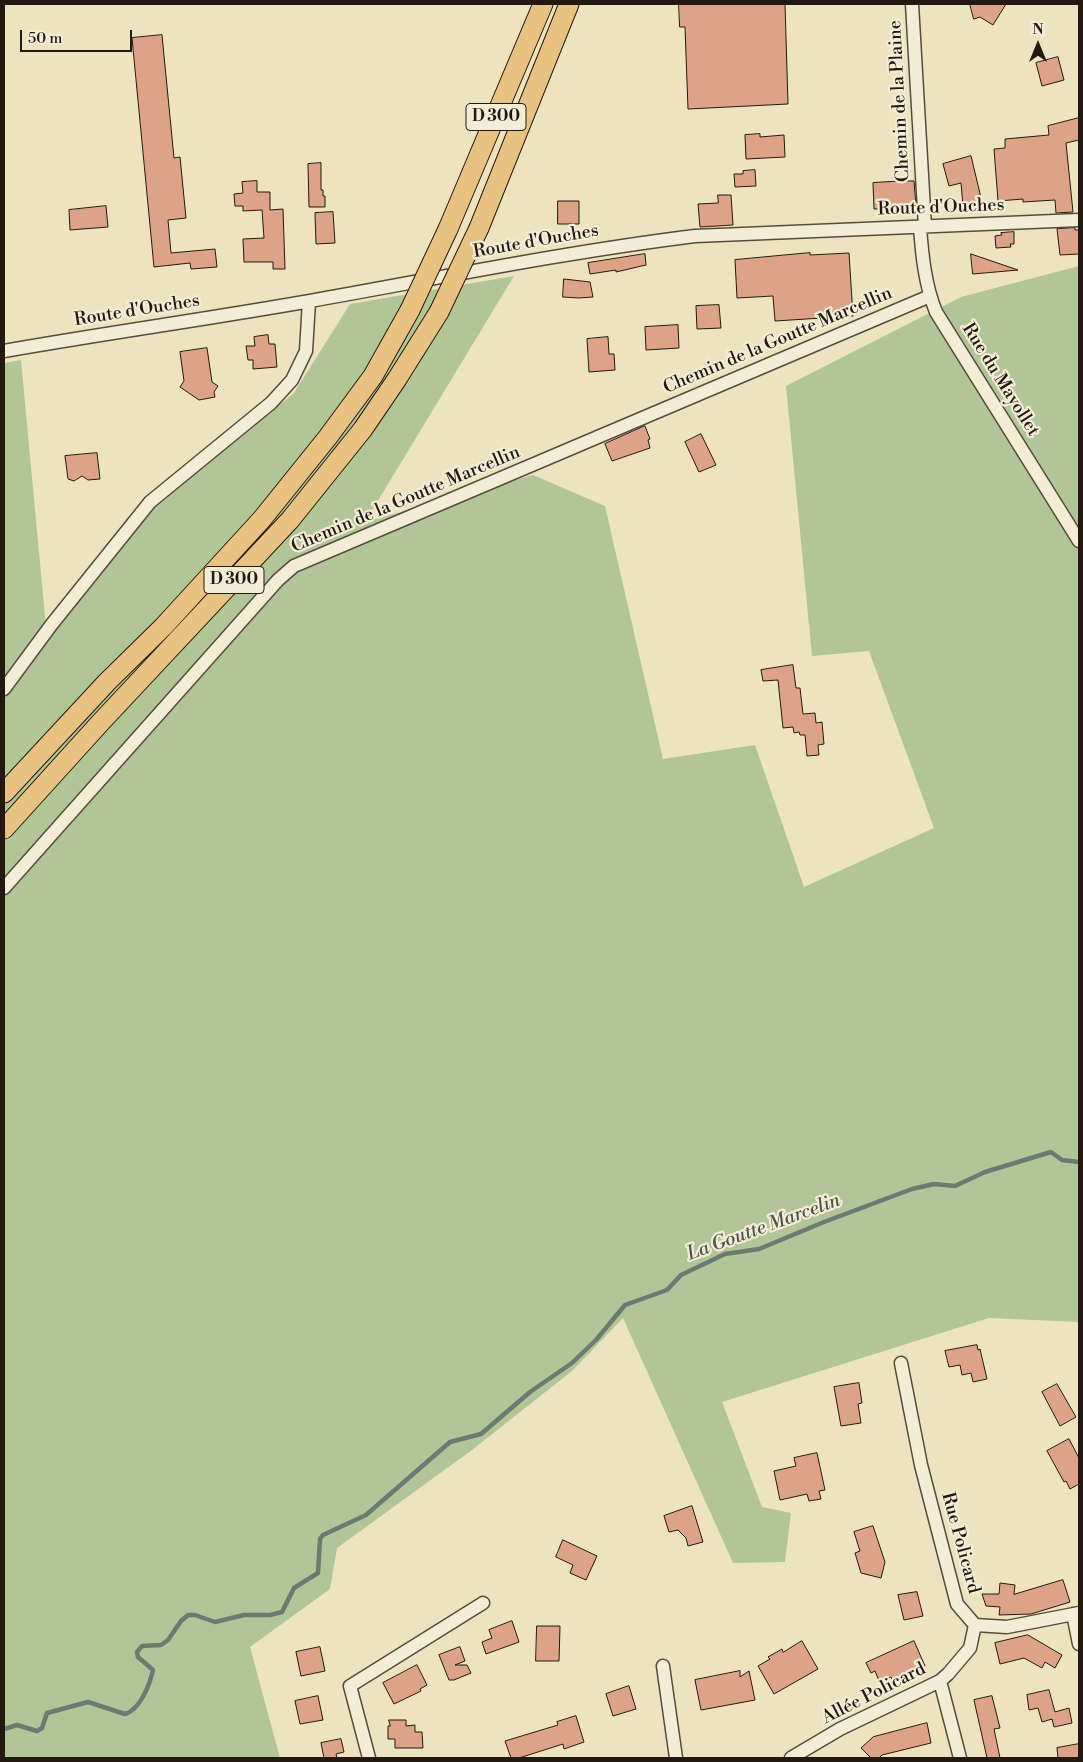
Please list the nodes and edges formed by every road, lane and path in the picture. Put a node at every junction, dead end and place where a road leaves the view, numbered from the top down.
1 (543, 4) edge
2 (569, 4) edge
3 (912, 4) edge
4 (1079, 220) edge
5 (922, 227) junction
6 (930, 296) junction
7 (308, 301) junction
8 (4, 351) edge
9 (1079, 540) edge
10 (4, 689) edge
11 (4, 793) edge
12 (4, 829) edge
13 (4, 888) edge
14 (901, 1363) dead end
15 (483, 1603) dead end
16 (1076, 1613) edge
17 (976, 1625) junction
18 (1079, 1644) edge
19 (663, 1666) dead end
20 (940, 1681) junction
21 (369, 1758) edge
22 (676, 1758) edge
23 (791, 1758) edge
24 (960, 1758) edge

1 - 11 main road, D 300, bridge
2 - 12 main road, D 300, bridge
3 - 5 street, Chemin de la Plaine
4 - 5 street, Route d'Ouches
5 - 6 street, Rue du Mayollet
5 - 7 street, Route d'Ouches
6 - 9 street, Rue du Mayollet
6 - 13 street, Chemin de la Goutte Marcellin
7 - 8 street, Route d'Ouches
7 - 10 street
14 - 17 street, Rue Policard
15 - 21 street
16 - 17 street
16 - 18 street
17 - 20 street, Allée Policard
19 - 22 street
20 - 23 street, Allée Policard
20 - 24 street

